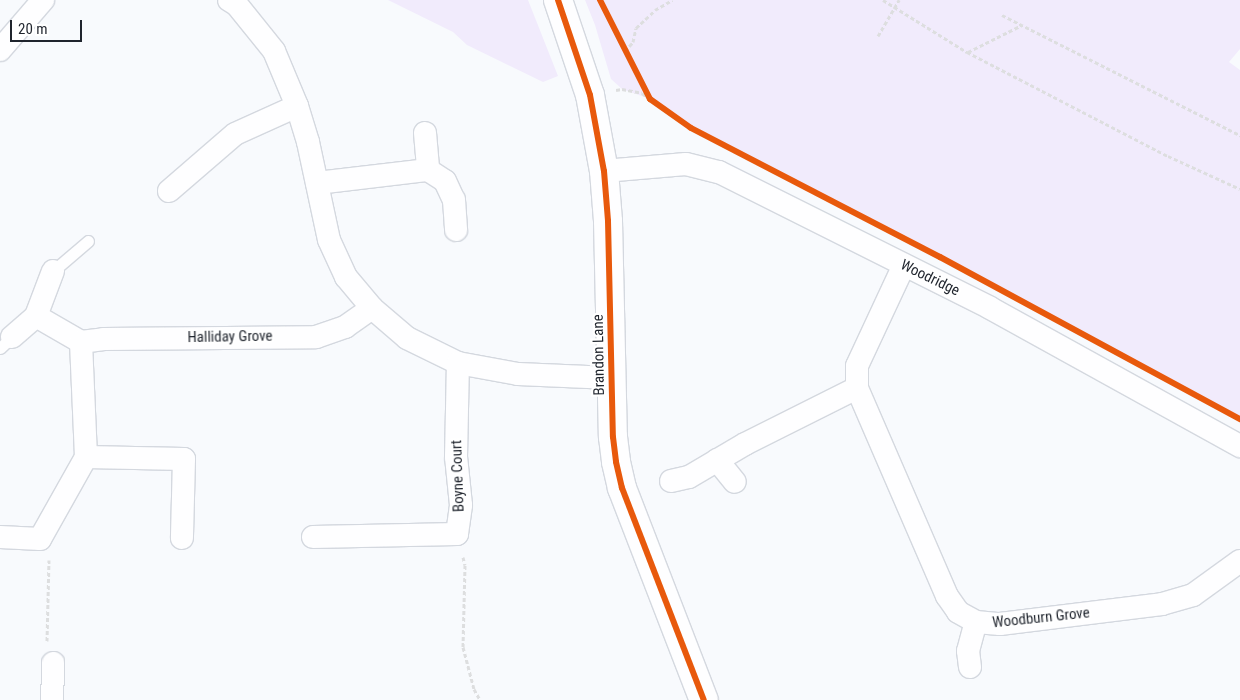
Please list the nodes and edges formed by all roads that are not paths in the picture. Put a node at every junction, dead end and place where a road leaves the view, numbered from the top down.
1 (43, 0) edge
2 (229, 0) edge
3 (558, 0) edge
4 (0, 50) edge
5 (297, 106) junction
6 (425, 133) dead end
7 (428, 170) junction
8 (604, 171) junction
9 (316, 183) junction
10 (169, 191) dead end
11 (456, 230) dead end
12 (88, 241) dead end
13 (904, 265) junction
14 (52, 272) joint
15 (372, 308) junction
16 (36, 316) junction
17 (81, 342) junction
18 (6, 343) edge
19 (458, 363) junction
20 (612, 378) junction
21 (857, 388) junction
22 (1240, 446) edge
23 (86, 457) junction
24 (718, 460) junction
25 (671, 481) dead end
26 (735, 482) dead end
27 (0, 536) edge
28 (313, 537) dead end
29 (182, 538) dead end
30 (1240, 561) edge
31 (976, 622) junction
32 (53, 663) road end
33 (970, 667) dead end
34 (52, 700) edge
35 (704, 700) edge

1 - 4 street
2 - 5 street
3 - 8 street, Brandon Lane
5 - 9 street
5 - 10 street
6 - 7 street
7 - 9 street
7 - 11 street
8 - 13 street, Woodridge
8 - 20 street, Brandon Lane
9 - 15 street
12 - 14 lane
13 - 21 street, Woodburn Grove
13 - 22 street, Woodridge
14 - 16 street
15 - 17 street, Halliday Grove
15 - 19 street
16 - 17 street
16 - 18 street
17 - 23 street
19 - 20 street
19 - 28 street, Boyne Court
20 - 35 street, Brandon Lane
21 - 24 street
21 - 31 street, Woodburn Grove
23 - 27 street
23 - 29 street
24 - 25 street
24 - 26 street
30 - 31 street, Woodburn Grove
31 - 33 street
32 - 34 street

